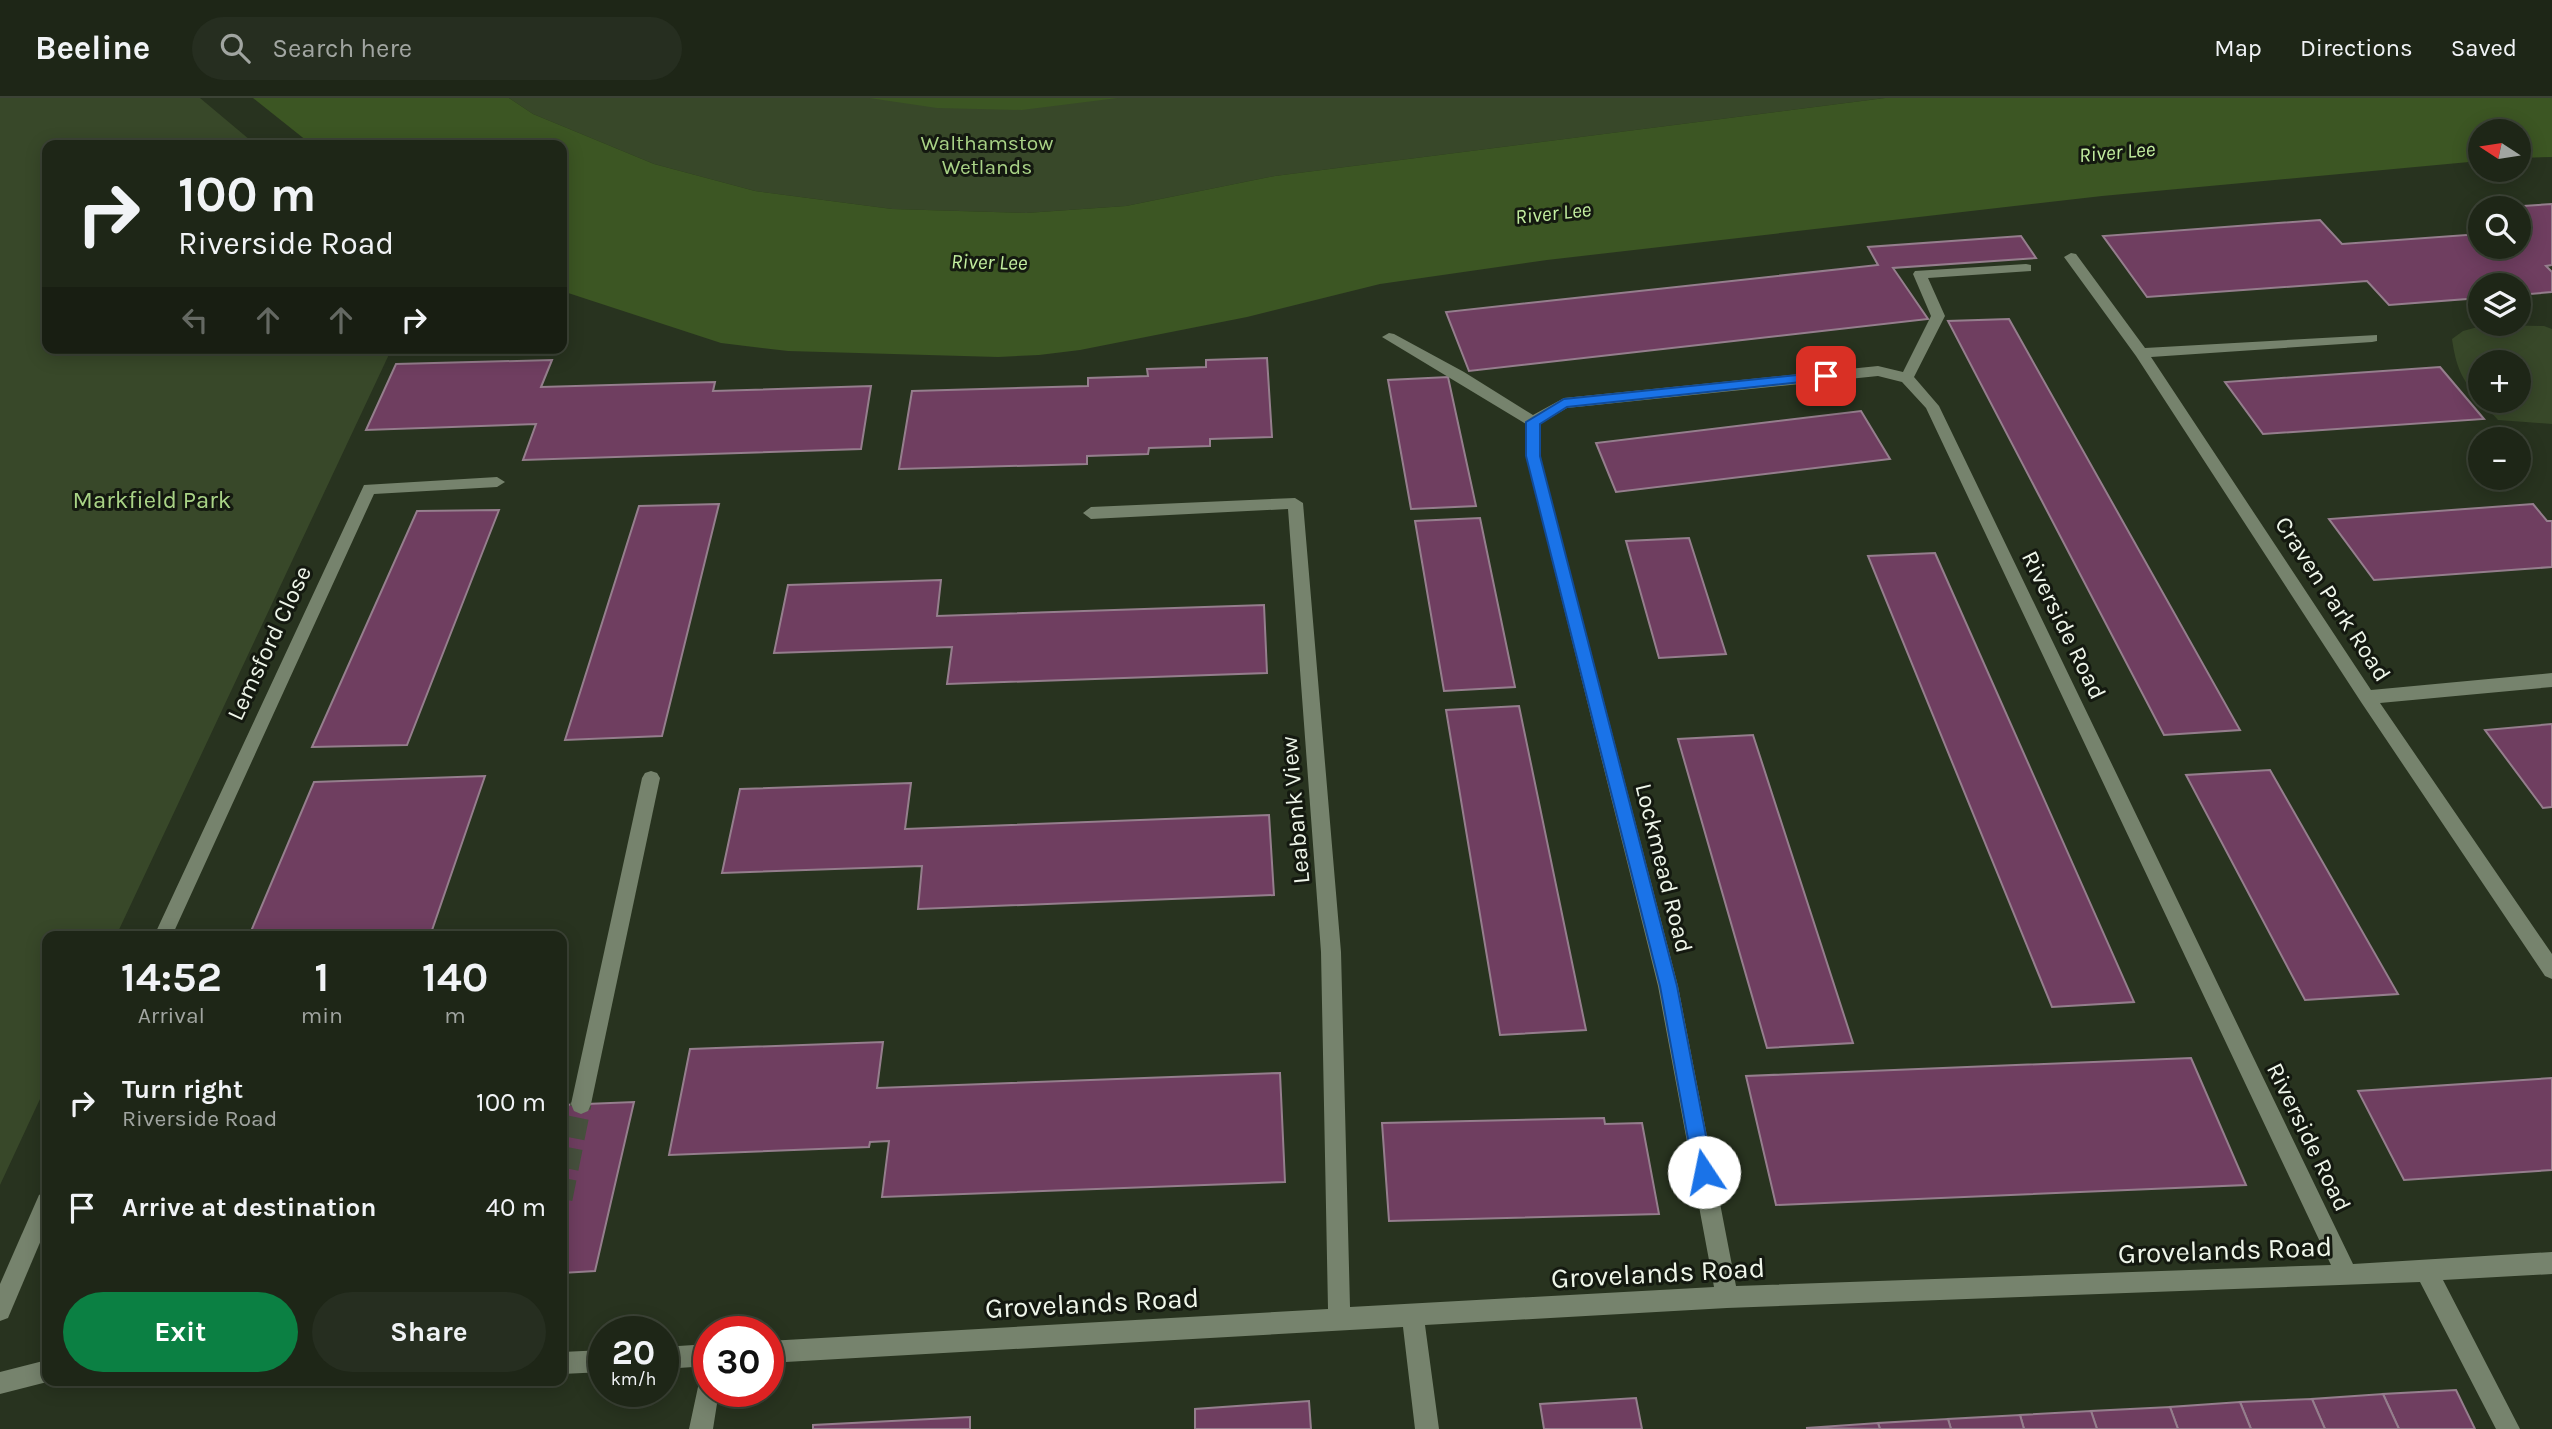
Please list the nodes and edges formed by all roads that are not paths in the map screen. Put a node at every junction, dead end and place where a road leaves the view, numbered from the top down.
1 (2071, 257) dead end
2 (2026, 268) dead end
3 (1389, 337) dead end
4 (2372, 338) dead end
5 (2141, 353) junction
6 (1907, 378) junction
7 (1533, 422) junction
8 (497, 482) dead end
9 (1091, 513) dead end
10 (2552, 680) edge
11 (2367, 697) junction
12 (651, 778) dead end
13 (165, 931) edge
14 (2552, 970) edge
15 (581, 1104) tunnel mouth
16 (42, 1213) edge
17 (2552, 1263) edge
18 (2427, 1272) junction
19 (2347, 1275) junction
20 (1727, 1297) junction
21 (0, 1310) edge
22 (1413, 1317) junction
23 (1339, 1318) junction
24 (784, 1351) edge
25 (588, 1362) edge
26 (567, 1363) edge
27 (42, 1372) edge
28 (0, 1383) edge
29 (705, 1407) edge
30 (701, 1429) edge
31 (1427, 1429) edge
32 (2508, 1429) edge

1 - 5 street, Craven Park Road
2 - 6 street
3 - 7 street
4 - 5 street
5 - 11 street, Craven Park Road
6 - 7 street
6 - 19 street, Riverside Road
7 - 20 street, Lockmead Road
8 - 13 street, Lemsford Close
9 - 23 street, Leabank View
10 - 11 street
11 - 14 street, Craven Park Road
12 - 15 street
16 - 21 street
17 - 18 street, Grovelands Road
18 - 19 street, Grovelands Road
18 - 32 street
19 - 20 street, Grovelands Road
20 - 22 street, Grovelands Road
22 - 23 street, Grovelands Road
22 - 31 street
23 - 24 street, Grovelands Road
25 - 26 street
27 - 28 street
29 - 30 street

